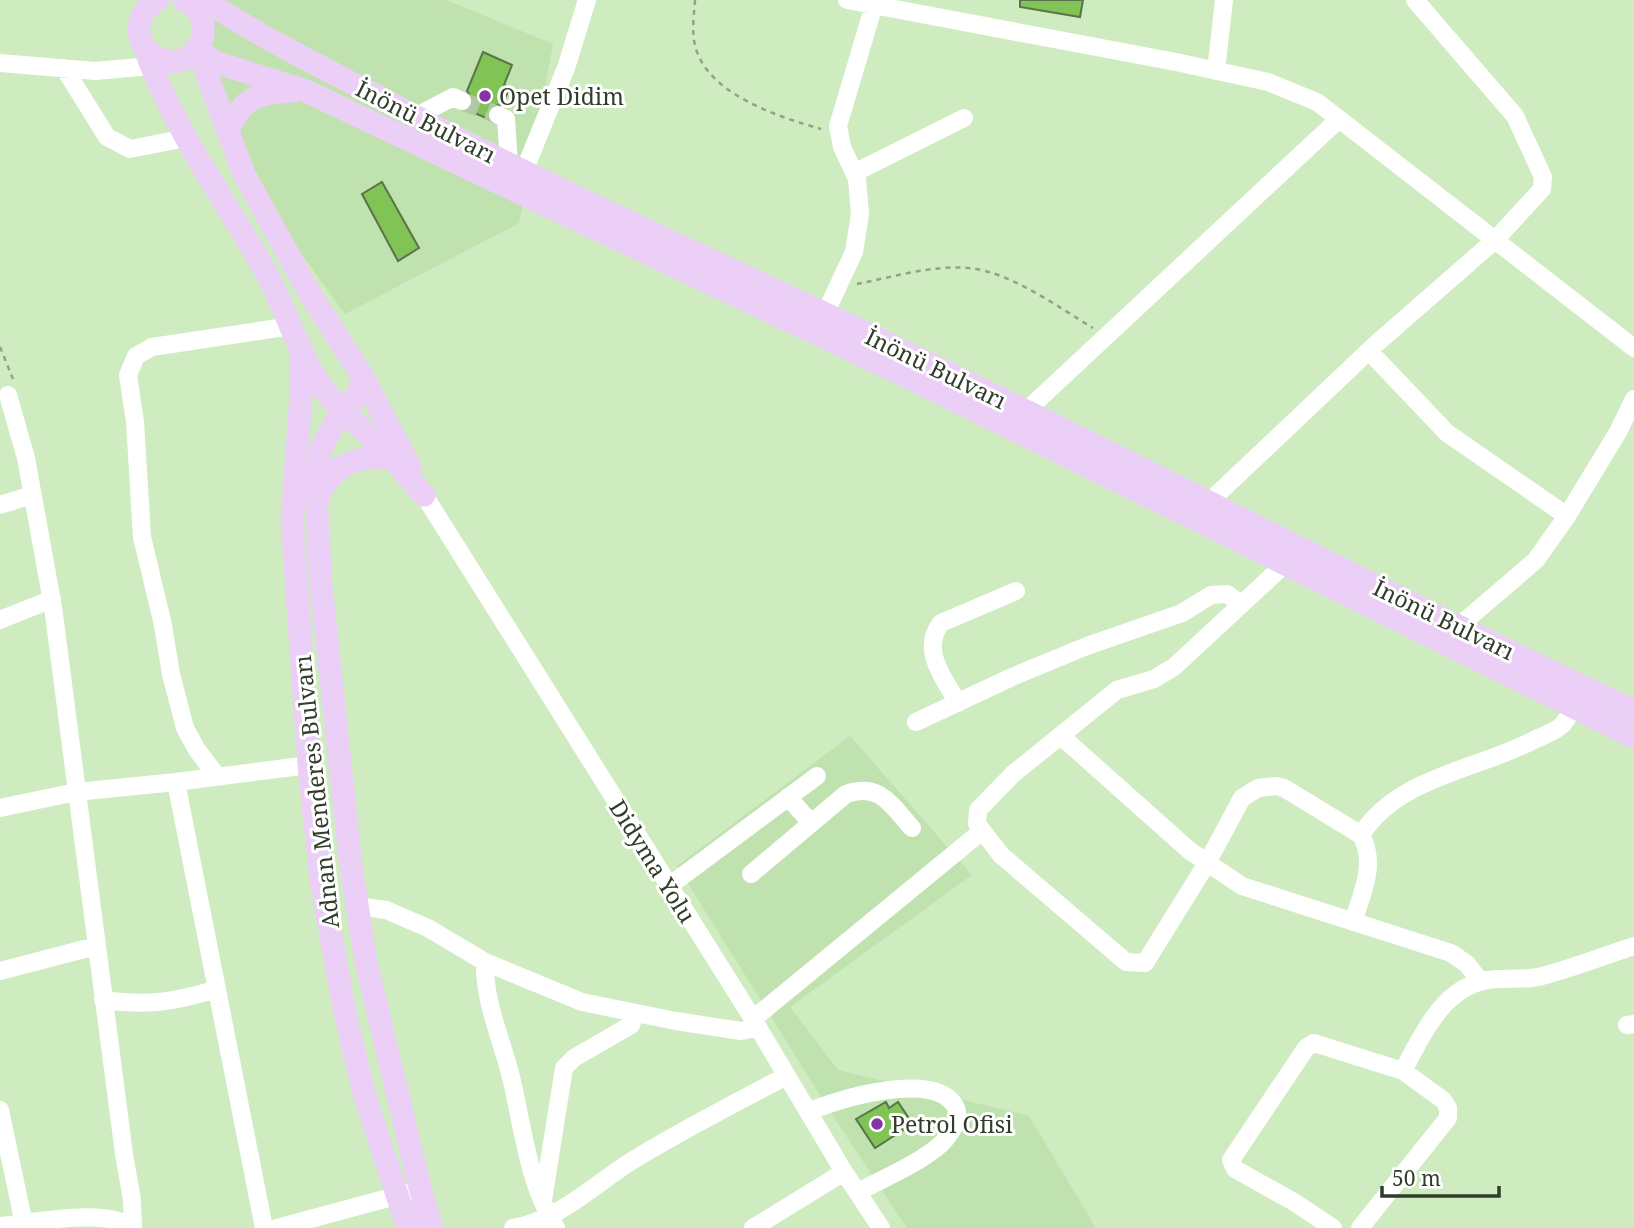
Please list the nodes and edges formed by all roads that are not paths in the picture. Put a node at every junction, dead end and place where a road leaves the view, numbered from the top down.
1 (136, 0) edge
2 (158, 0) edge
3 (587, 0) edge
4 (847, 0) edge
5 (1224, 0) edge
6 (1415, 0) edge
7 (196, 5) edge
8 (874, 5) junction
9 (144, 46) junction
10 (197, 48) junction
11 (0, 63) edge
12 (64, 68) junction
13 (1216, 71) junction
14 (306, 91) junction
15 (462, 101) tunnel mouth
16 (498, 115) tunnel mouth
17 (415, 117) junction
18 (964, 118) dead end
19 (1339, 119) junction
20 (227, 131) junction
21 (186, 138) junction
22 (517, 168) junction
23 (854, 173) junction
24 (1495, 240) junction
25 (825, 314) junction
26 (335, 332) junction
27 (296, 337) junction
28 (1634, 348) edge
29 (1369, 351) junction
30 (363, 377) junction
31 (8, 395) dead end
32 (1634, 399) edge
33 (344, 411) junction
34 (1025, 412) junction
35 (394, 459) junction
36 (32, 495) junction
37 (424, 495) junction
38 (316, 500) junction
39 (1208, 503) junction
40 (0, 505) edge
41 (1567, 516) junction
42 (1284, 564) junction
43 (1016, 591) dead end
44 (52, 599) junction
45 (1241, 604) junction
46 (0, 620) edge
47 (1459, 626) junction
48 (958, 703) junction
49 (1574, 707) junction
50 (1634, 711) edge
51 (916, 723) dead end
52 (1062, 737) junction
53 (1634, 737) edge
54 (309, 765) junction
55 (217, 776) junction
56 (817, 776) dead end
57 (177, 782) junction
58 (76, 792) junction
59 (788, 797) junction
60 (0, 808) edge
61 (811, 823) junction
62 (912, 828) dead end
63 (982, 831) junction
64 (1361, 835) junction
65 (1207, 863) junction
66 (751, 874) dead end
67 (669, 886) junction
68 (357, 906) junction
69 (1353, 922) junction
70 (96, 946) junction
71 (1634, 946) edge
72 (485, 962) junction
73 (0, 971) edge
74 (1480, 981) junction
75 (217, 989) junction
76 (103, 1000) junction
77 (635, 1013) junction
78 (755, 1023) junction
79 (1404, 1071) junction
80 (786, 1076) junction
81 (0, 1110) edge
82 (808, 1112) junction
83 (844, 1172) junction
84 (420, 1188) junction
85 (858, 1192) junction
86 (398, 1196) junction
87 (549, 1215) edge
88 (24, 1224) junction
89 (0, 1226) edge
90 (284, 1227) edge
91 (524, 1227) edge
92 (133, 1228) edge
93 (264, 1228) edge
94 (408, 1228) edge
95 (432, 1228) edge
96 (753, 1228) edge
97 (881, 1228) edge
98 (1333, 1228) edge
99 (1360, 1228) edge

1 - 9 main road
2 - 9 main road
3 - 22 street
4 - 8 street
5 - 13 street
6 - 24 street
7 - 10 main road
7 - 17 main road, İnönü Bulvarı
8 - 13 street
8 - 23 street
9 - 10 main road
9 - 12 street
9 - 21 main road
10 - 14 main road, İnönü Bulvarı
10 - 20 main road
11 - 12 street
12 - 21 street
13 - 19 street
14 - 20 main road
14 - 42 main road, İnönü Bulvarı
15 - 17 street
16 - 22 street
17 - 22 main road, İnönü Bulvarı
18 - 23 street
19 - 24 street
19 - 34 street
20 - 26 main road
21 - 27 main road
22 - 25 main road, İnönü Bulvarı
23 - 25 street
24 - 28 street
24 - 29 street
25 - 34 main road, İnönü Bulvarı
26 - 27 main road
26 - 30 main road
27 - 33 main road
27 - 54 main road, Adnan Menderes Bulvarı
27 - 55 street
29 - 39 street
29 - 41 street
30 - 33 main road, Adnan Menderes Bulvarı
30 - 37 main road
31 - 36 street
32 - 41 street
33 - 35 main road
33 - 38 main road, Adnan Menderes Bulvarı
34 - 39 main road, İnönü Bulvarı
35 - 37 main road
35 - 38 main road
36 - 40 street
36 - 44 street
37 - 67 street, Didyma Yolu
38 - 68 main road, Adnan Menderes Bulvarı
39 - 47 main road, İnönü Bulvarı
41 - 47 street
42 - 45 street
42 - 49 main road, İnönü Bulvarı
43 - 48 street
44 - 46 street
44 - 58 street
45 - 48 street
45 - 52 street
47 - 50 main road, İnönü Bulvarı
48 - 51 street
49 - 53 main road, İnönü Bulvarı
49 - 64 street
52 - 63 street
52 - 65 street
54 - 55 street
54 - 86 main road, Adnan Menderes Bulvarı
55 - 57 street
56 - 59 street
57 - 58 street
57 - 75 street
58 - 60 street
58 - 70 street
59 - 61 street
59 - 67 street
61 - 62 street
61 - 66 street
63 - 65 street
63 - 78 street
64 - 65 street
64 - 69 street
65 - 69 street
67 - 78 street, Didyma Yolu
68 - 72 street
68 - 84 main road, Adnan Menderes Bulvarı
69 - 74 street
70 - 73 street
70 - 76 street
71 - 74 street
72 - 77 street
72 - 87 street
74 - 79 street
75 - 76 street
75 - 93 street
76 - 92 street
77 - 78 street
77 - 87 street
78 - 80 street, Didyma Yolu
79 - 98 street
79 - 99 street
80 - 82 street, Didyma Yolu
80 - 87 street
81 - 88 street
82 - 83 street, Didyma Yolu
82 - 85 street
83 - 85 street, Didyma Yolu
83 - 96 street
84 - 86 street
84 - 95 main road, Adnan Menderes Bulvarı
85 - 97 street, Didyma Yolu
86 - 90 street
86 - 94 main road, Adnan Menderes Bulvarı
87 - 91 street
88 - 89 street
88 - 92 street

